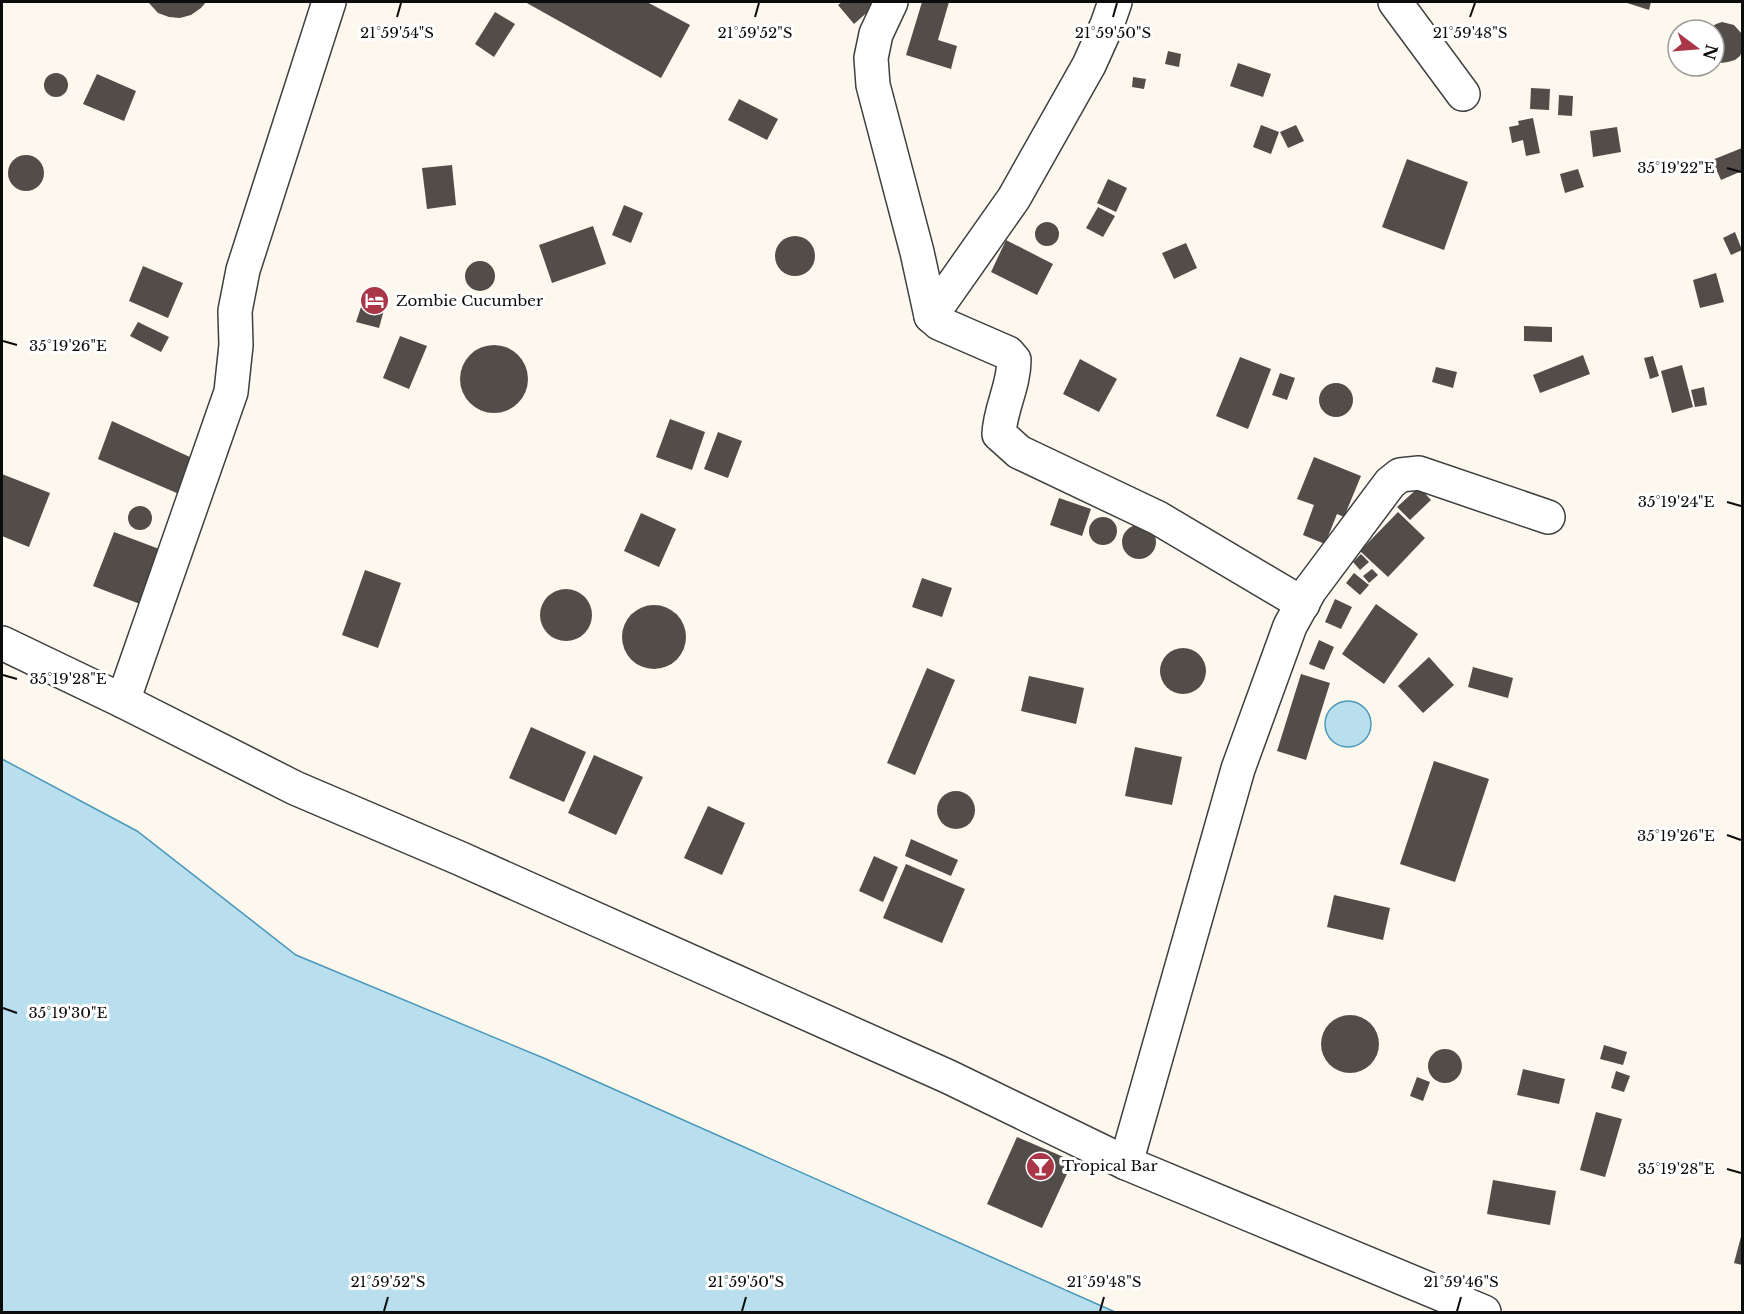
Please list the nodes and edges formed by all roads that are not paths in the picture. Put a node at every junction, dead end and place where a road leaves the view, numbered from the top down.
1 (329, 2) edge
2 (891, 2) edge
3 (1114, 2) edge
4 (1395, 2) edge
5 (1462, 94) dead end
6 (931, 316) junction
7 (1548, 517) dead end
8 (1303, 604) junction
9 (2, 644) edge
10 (123, 700) junction
11 (1126, 1163) junction
12 (1484, 1312) edge

1 - 10 street
2 - 6 street
3 - 6 street
4 - 5 street
6 - 8 street
7 - 8 street
8 - 11 street
9 - 10 street
10 - 11 street
11 - 12 street

